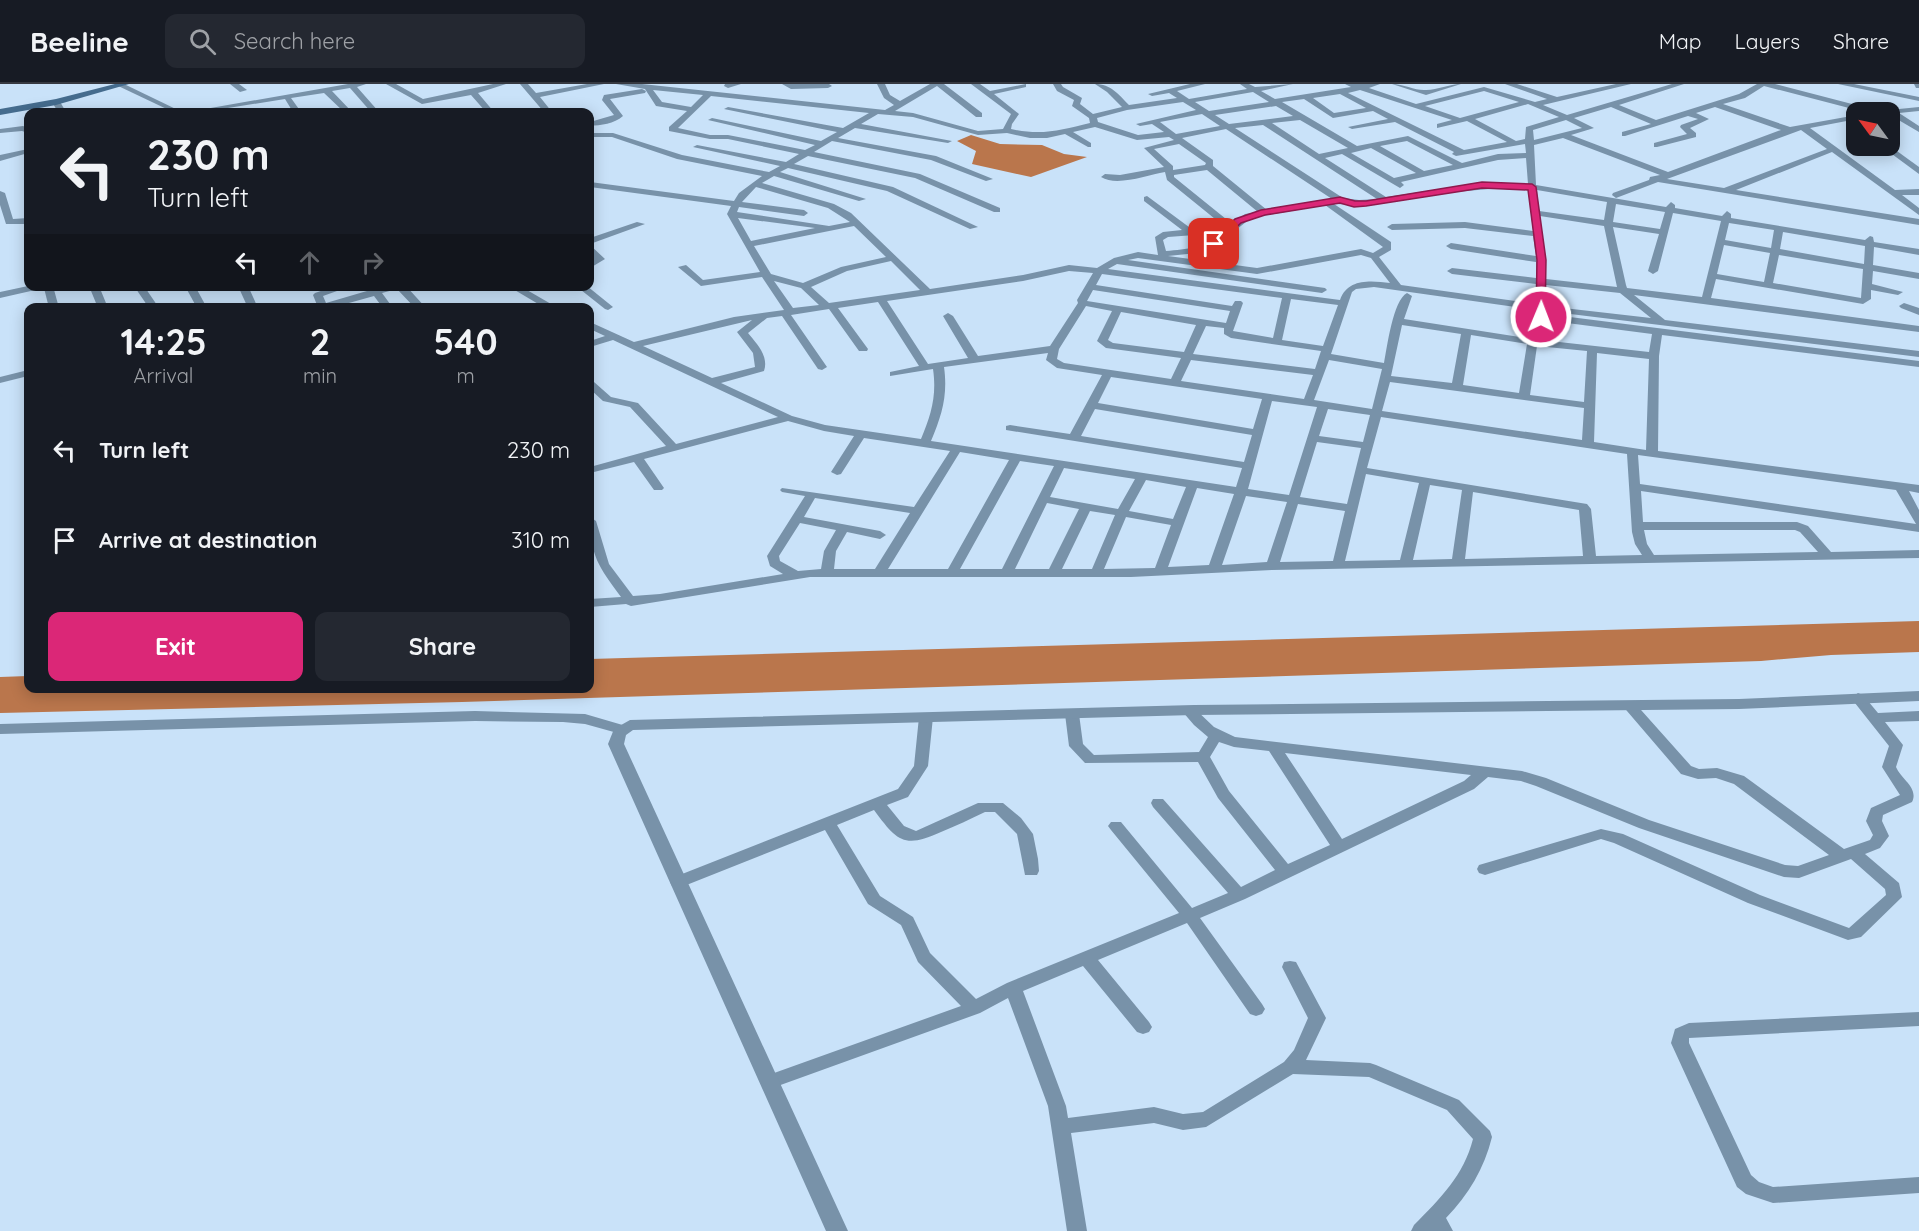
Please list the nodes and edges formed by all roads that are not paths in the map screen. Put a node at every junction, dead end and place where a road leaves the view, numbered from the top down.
1 (121, 84) edge
2 (234, 84) edge
3 (363, 84) edge
4 (390, 84) edge
5 (502, 84) edge
6 (524, 84) edge
7 (600, 84) edge
8 (620, 84) edge
9 (737, 84) edge
10 (786, 84) edge
11 (881, 84) edge
12 (934, 84) edge
13 (975, 84) edge
14 (1058, 84) edge
15 (1099, 84) edge
16 (1201, 84) edge
17 (1244, 84) edge
18 (1288, 84) edge
19 (1349, 84) edge
20 (1376, 84) edge
21 (1396, 84) edge
22 (1453, 84) edge
23 (1509, 84) edge
24 (1537, 84) edge
25 (1627, 84) edge
26 (1680, 84) edge
27 (1764, 84) edge
28 (1842, 84) edge
29 (635, 85) edge
30 (726, 85) edge
31 (828, 85) edge
32 (352, 86) junction
33 (1024, 86) edge
34 (1919, 86) edge
35 (685, 87) edge
36 (1520, 87) junction
37 (651, 88) junction
38 (1303, 88) dead end
39 (1359, 89) junction
40 (243, 90) dead end
41 (326, 90) junction
42 (1256, 90) junction
43 (1172, 91) junction
44 (473, 92) junction
45 (1341, 92) junction
46 (1653, 92) junction
47 (990, 93) junction
48 (709, 94) junction
49 (1152, 94) dead end
50 (534, 96) junction
51 (742, 96) junction
52 (1318, 96) junction
53 (287, 97) junction
54 (1306, 97) junction
55 (1915, 98) edge
56 (1557, 99) junction
57 (1186, 100) junction
58 (56, 102) junction
59 (1277, 102) junction
60 (1531, 103) junction
61 (243, 104) junction
62 (1611, 104) junction
63 (1714, 104) junction
64 (837, 105) junction
65 (900, 105) junction
66 (1846, 105) edge
67 (1416, 106) junction
68 (167, 107) edge
69 (60, 108) edge
70 (218, 108) edge
71 (246, 108) edge
72 (294, 108) edge
73 (344, 108) edge
74 (371, 108) edge
75 (487, 108) edge
76 (544, 108) edge
77 (1127, 108) junction
78 (692, 109) junction
79 (728, 109) dead end
80 (1372, 109) junction
81 (1919, 109) edge
82 (877, 111) junction
83 (1900, 111) edge
84 (0, 112) edge
85 (887, 112) junction
86 (1688, 112) junction
87 (1205, 113) junction
88 (979, 115) dead end
89 (1303, 117) junction
90 (1566, 117) junction
91 (1846, 118) edge
92 (1463, 119) junction
93 (1900, 119) edge
94 (712, 120) dead end
95 (1394, 120) junction
96 (1093, 121) junction
97 (1153, 121) junction
98 (1263, 121) junction
99 (594, 123) edge
100 (1656, 123) junction
101 (1140, 124) dead end
102 (1440, 126) dead end
103 (1801, 126) junction
104 (1226, 127) junction
105 (1352, 127) dead end
106 (850, 128) junction
107 (24, 129) edge
108 (1789, 130) junction
109 (1919, 130) edge
110 (0, 131) edge
111 (1007, 131) junction
112 (1066, 131) junction
113 (1625, 134) dead end
114 (594, 135) edge
115 (1563, 135) junction
116 (1175, 137) junction
117 (828, 141) junction
118 (948, 141) dead end
119 (1529, 142) junction
120 (1514, 143) junction
121 (1088, 145) dead end
122 (1657, 145) dead end
123 (1372, 146) junction
124 (697, 147) dead end
125 (1833, 149) junction
126 (1357, 150) junction
127 (1344, 152) junction
128 (24, 153) edge
129 (1463, 153) junction
130 (806, 154) junction
131 (1530, 155) junction
132 (1900, 156) edge
133 (1318, 157) junction
134 (1445, 157) junction
135 (0, 158) edge
136 (788, 165) junction
137 (1460, 165) junction
138 (1209, 167) junction
139 (1917, 168) edge
140 (1170, 170) junction
141 (771, 174) junction
142 (1423, 174) junction
143 (1667, 174) junction
144 (1105, 177) dead end
145 (989, 179) dead end
146 (1653, 179) junction
147 (1393, 181) junction
148 (755, 184) junction
149 (1532, 184) junction
150 (594, 185) edge
151 (1725, 191) junction
152 (0, 192) edge
153 (1919, 192) edge
154 (1894, 193) junction
155 (1415, 194) junction
156 (1614, 198) junction
157 (862, 199) dead end
158 (1147, 199) dead end
159 (1340, 200) junction
160 (1384, 200) junction
161 (1326, 202) junction
162 (737, 203) junction
163 (1670, 208) junction
164 (997, 210) dead end
165 (1264, 212) junction
166 (1919, 212) edge
167 (731, 213) junction
168 (804, 213) dead end
169 (1535, 213) junction
170 (1727, 217) junction
171 (24, 221) edge
172 (1919, 222) edge
173 (857, 223) junction
174 (1608, 223) junction
175 (640, 224) dead end
176 (973, 227) dead end
177 (1392, 227) dead end
178 (830, 228) junction
179 (1231, 228) junction
180 (1779, 229) junction
181 (1190, 232) junction
182 (1664, 232) junction
183 (1538, 234) junction
184 (594, 240) edge
185 (1870, 241) junction
186 (1721, 242) junction
187 (748, 244) junction
188 (1451, 246) dead end
189 (1919, 246) edge
190 (1775, 251) junction
191 (594, 252) edge
192 (1919, 252) edge
193 (1162, 254) junction
194 (1149, 256) junction
195 (1374, 256) junction
196 (894, 258) junction
197 (1541, 260) junction
198 (1115, 261) junction
199 (594, 262) edge
200 (683, 267) dead end
201 (1869, 267) junction
202 (1099, 271) junction
203 (1452, 271) dead end
204 (1653, 271) dead end
205 (766, 275) junction
206 (1713, 276) junction
207 (1919, 276) edge
208 (1542, 282) junction
209 (804, 286) junction
210 (1768, 286) junction
211 (1867, 286) junction
212 (1090, 287) junction
213 (1365, 287) junction
214 (1398, 287) junction
215 (24, 290) edge
216 (1244, 290) junction
217 (331, 291) edge
218 (380, 291) edge
219 (404, 291) edge
220 (521, 291) edge
221 (587, 291) edge
222 (927, 291) junction
223 (1322, 291) dead end
224 (376, 292) junction
225 (1624, 292) junction
226 (1898, 292) dead end
227 (0, 296) edge
228 (1407, 296) junction
229 (1287, 297) junction
230 (880, 298) junction
231 (1706, 300) junction
232 (319, 303) edge
233 (335, 303) edge
234 (384, 303) edge
235 (417, 303) edge
236 (544, 303) edge
237 (1083, 303) junction
238 (1342, 303) junction
239 (1904, 306) dead end
240 (608, 307) dead end
241 (829, 307) junction
242 (1118, 309) junction
243 (1235, 309) junction
244 (1542, 312) junction
245 (1919, 312) edge
246 (788, 313) junction
247 (765, 316) junction
248 (948, 316) dead end
249 (1398, 321) junction
250 (1202, 323) junction
251 (1229, 326) junction
252 (594, 327) edge
253 (1660, 328) junction
254 (1919, 329) edge
255 (1466, 333) junction
256 (615, 336) junction
257 (1277, 341) junction
258 (1532, 342) junction
259 (594, 343) edge
260 (634, 345) junction
261 (1592, 348) junction
262 (863, 349) dead end
263 (1054, 349) junction
264 (1325, 353) junction
265 (1919, 354) edge
266 (1187, 356) junction
267 (1654, 356) junction
268 (974, 359) junction
269 (1919, 364) edge
270 (938, 365) junction
271 (822, 367) dead end
272 (925, 367) junction
273 (1387, 372) junction
274 (1108, 373) junction
275 (1318, 373) junction
276 (24, 374) edge
277 (894, 374) dead end
278 (0, 380) edge
279 (711, 382) junction
280 (1175, 383) junction
281 (1457, 387) junction
282 (594, 388) edge
283 (1268, 397) junction
284 (1524, 397) junction
285 (1308, 402) junction
286 (1324, 404) junction
287 (1092, 405) junction
288 (1590, 406) junction
289 (1374, 412) junction
290 (788, 418) junction
291 (1010, 428) dead end
292 (1258, 433) junction
293 (861, 434) junction
294 (1074, 438) junction
295 (1313, 438) junction
296 (925, 443) junction
297 (1588, 443) junction
298 (1367, 446) junction
299 (674, 448) junction
300 (957, 448) junction
301 (1632, 450) junction
302 (1652, 454) junction
303 (1016, 458) junction
304 (638, 459) junction
305 (1060, 465) junction
306 (1248, 466) junction
307 (594, 469) edge
308 (1361, 470) junction
309 (837, 472) dead end
310 (1142, 477) junction
311 (1425, 481) junction
312 (1192, 485) junction
313 (1900, 486) junction
314 (1635, 487) junction
315 (658, 488) dead end
316 (1468, 488) junction
317 (1919, 489) edge
318 (786, 490) dead end
319 (1241, 492) junction
320 (812, 494) junction
321 (1043, 499) junction
322 (1292, 500) junction
323 (1086, 507) junction
324 (1350, 508) junction
325 (918, 511) junction
326 (1122, 513) junction
327 (796, 519) junction
328 (1919, 521) edge
329 (1178, 523) junction
330 (1638, 526) junction
331 (843, 528) junction
332 (1919, 528) edge
333 (594, 534) edge
334 (880, 535) dead end
335 (1919, 554) edge
336 (1828, 556) junction
337 (1651, 560) junction
338 (1590, 561) junction
339 (1458, 564) junction
340 (1405, 565) junction
341 (1272, 566) junction
342 (1338, 566) junction
343 (1214, 569) junction
344 (953, 571) junction
345 (1160, 571) junction
346 (880, 572) junction
347 (1006, 572) junction
348 (1054, 572) junction
349 (1097, 572) junction
350 (827, 573) junction
351 (795, 575) junction
352 (631, 602) junction
353 (594, 603) edge
354 (1919, 696) edge
355 (1858, 698) junction
356 (1628, 704) junction
357 (1189, 711) junction
358 (1072, 714) junction
359 (1919, 716) edge
360 (926, 717) junction
361 (1874, 718) junction
362 (0, 729) edge
363 (621, 729) junction
364 (1215, 737) junction
365 (1275, 749) junction
366 (1203, 757) junction
367 (1484, 773) junction
368 (877, 803) junction
369 (1158, 803) dead end
370 (828, 824) junction
371 (1116, 826) dead end
372 (1339, 846) junction
373 (1848, 854) junction
374 (1485, 869) dead end
375 (1031, 871) dead end
376 (1285, 872) junction
377 (678, 882) junction
378 (1239, 894) junction
379 (1190, 916) junction
380 (1086, 958) junction
381 (1290, 967) dead end
382 (1013, 988) junction
383 (974, 1008) junction
384 (1256, 1009) dead end
385 (1919, 1019) edge
386 (1143, 1028) dead end
387 (1290, 1066) junction
388 (769, 1082) junction
389 (1060, 1127) junction
390 (1919, 1185) edge
391 (1433, 1226) edge
392 (837, 1231) edge
393 (1077, 1231) edge

1 - 58 main road
1 - 68 street
2 - 40 street
3 - 32 street
4 - 44 street
5 - 44 street
6 - 50 street
7 - 50 street
8 - 29 street
9 - 30 street
10 - 31 street
11 - 65 street
12 - 65 street
12 - 88 street
13 - 47 street
14 - 96 street
15 - 77 street
16 - 43 street
17 - 42 street
18 - 42 street
19 - 39 street
20 - 39 street
21 - 22 street
23 - 36 street
24 - 36 street
25 - 46 street
25 - 56 street
26 - 46 street
27 - 63 street
27 - 66 street
28 - 55 street
29 - 37 street
30 - 51 street
31 - 64 street
32 - 41 street
32 - 74 street
33 - 47 street
34 - 55 street
35 - 37 street
35 - 48 street
36 - 56 street
37 - 78 street
37 - 99 street
38 - 52 street
39 - 45 street
39 - 67 street
41 - 53 street
41 - 73 street
42 - 57 street
42 - 59 street
43 - 49 street
43 - 57 street
44 - 75 street
45 - 52 street
45 - 80 street
46 - 62 street
47 - 111 street
48 - 51 street
48 - 78 street
50 - 76 street
51 - 64 street
52 - 54 street
53 - 61 street
53 - 72 street
54 - 59 street
54 - 80 street
56 - 60 street
57 - 77 street
57 - 87 street
58 - 69 street
58 - 84 main road
59 - 87 street
59 - 89 street
60 - 67 street
60 - 90 street
60 - 92 street
61 - 70 street
61 - 71 street
62 - 90 street
62 - 100 street
63 - 86 street
63 - 108 street
64 - 82 street
65 - 85 street
67 - 92 street
77 - 96 street
78 - 130 street
79 - 106 street
80 - 95 street
81 - 83 street
82 - 85 street
82 - 106 street
85 - 111 street
86 - 100 street
86 - 122 street
87 - 97 street
87 - 104 street
89 - 98 street
89 - 126 street
90 - 115 street
90 - 119 street
91 - 103 street
92 - 102 street
92 - 120 street
93 - 109 street
94 - 117 street
95 - 105 street
95 - 129 street
96 - 112 street
96 - 116 street
97 - 101 street
97 - 116 street
98 - 104 street
98 - 133 street
100 - 113 street
103 - 108 street
103 - 125 street
104 - 116 street
104 - 159 street
106 - 117 street
106 - 118 street
107 - 110 street
108 - 143 street
111 - 112 street
112 - 121 street
114 - 141 street
115 - 119 street
115 - 143 street
116 - 138 street
116 - 140 street
117 - 130 street
117 - 145 street
119 - 120 street
119 - 131 street
120 - 129 street
123 - 126 street
123 - 134 street
123 - 142 street
124 - 136 street
125 - 151 street
125 - 154 street
126 - 127 street
127 - 133 street
127 - 147 street
128 - 135 street
129 - 134 street
130 - 136 street
130 - 164 street
131 - 137 street
131 - 149 street
132 - 139 street
133 - 160 street
134 - 137 street
136 - 141 street
136 - 176 street
137 - 142 street
138 - 140 street
138 - 165 street
140 - 144 street
140 - 179 street
141 - 148 street
141 - 157 street
142 - 147 street
143 - 146 street
146 - 151 street
146 - 156 street
147 - 155 street
148 - 162 street
148 - 173 street
149 - 155 street
149 - 156 street
149 - 169 street
150 - 162 street
151 - 172 street
152 - 171 street
153 - 154 street
154 - 166 street
155 - 160 street
156 - 163 street
156 - 174 street
158 - 181 street
159 - 160 street
159 - 161 street
161 - 165 street
161 - 195 street
162 - 167 street
162 - 168 street
163 - 170 street
163 - 182 street
165 - 179 street
167 - 178 street
167 - 187 street
169 - 174 street
169 - 183 street
170 - 180 street
170 - 185 street
170 - 186 street
173 - 178 street
173 - 196 street
174 - 182 street
174 - 225 street
175 - 184 street
177 - 183 street
178 - 187 street
179 - 181 street
179 - 193 street
180 - 185 street
180 - 190 street
181 - 193 street
182 - 204 street
183 - 197 street
185 - 189 street
185 - 192 street
185 - 201 street
186 - 190 street
186 - 206 street
187 - 205 street
188 - 197 street
190 - 201 street
190 - 210 street
191 - 199 street
193 - 194 street
194 - 195 street
194 - 198 street
195 - 214 street
196 - 209 street
196 - 222 street
197 - 208 street
198 - 202 street
198 - 223 street
200 - 205 street
201 - 207 street
201 - 211 street
202 - 212 street
202 - 216 street
202 - 222 street
203 - 208 street
205 - 209 street
205 - 246 street
206 - 210 street
206 - 231 street
208 - 225 street
208 - 244 street
209 - 241 street
210 - 211 street
211 - 226 street
212 - 237 street
212 - 243 street
213 - 214 street
213 - 228 street
213 - 238 street
214 - 244 street
215 - 227 street
216 - 229 street
216 - 243 street
217 - 232 street
218 - 224 street
219 - 235 street
220 - 236 street
221 - 240 street
222 - 230 street
224 - 233 street
224 - 234 street
225 - 231 street
225 - 253 street
228 - 244 street
228 - 249 street
229 - 238 street
229 - 257 street
230 - 241 street
230 - 272 street
231 - 254 street
237 - 242 street
237 - 263 street
238 - 264 street
239 - 245 street
241 - 246 street
241 - 262 street
242 - 250 street
242 - 266 street
243 - 251 street
244 - 253 street
246 - 247 street
246 - 271 street
247 - 260 street
247 - 279 street
248 - 268 street
249 - 255 street
249 - 273 street
250 - 251 street
250 - 266 street
251 - 257 street
252 - 256 street
253 - 265 street
253 - 267 street
253 - 269 street
255 - 258 street
255 - 281 street
256 - 259 street
256 - 260 street
257 - 264 street
258 - 261 street
258 - 284 street
260 - 279 street
261 - 267 street
261 - 288 street
263 - 268 street
263 - 274 street
264 - 273 street
264 - 275 street
266 - 275 street
266 - 280 street
267 - 302 street
268 - 270 street
270 - 272 street
270 - 296 street
272 - 277 street
273 - 281 street
273 - 289 street
274 - 280 street
274 - 287 street
275 - 285 street
276 - 278 street
279 - 290 street
280 - 283 street
281 - 284 street
282 - 299 street
283 - 285 street
283 - 292 street
284 - 288 street
285 - 286 street
286 - 289 street
286 - 295 street
287 - 292 street
287 - 294 street
288 - 297 street
289 - 297 street
289 - 298 street
290 - 293 street
290 - 299 street
291 - 294 street
292 - 306 street
293 - 296 street
293 - 309 street
294 - 306 street
295 - 298 street
295 - 322 street
296 - 300 street
297 - 301 street
298 - 308 street
299 - 304 street
300 - 303 street
300 - 325 street
301 - 302 street
301 - 314 street
302 - 313 street
303 - 305 street
303 - 344 street
304 - 307 street
304 - 315 street
305 - 310 street
305 - 321 street
306 - 319 street
308 - 311 street
308 - 324 street
310 - 312 street
310 - 326 street
311 - 316 street
311 - 340 street
312 - 319 street
312 - 329 street
313 - 317 street
313 - 328 street
314 - 330 street
314 - 332 street
316 - 338 street
316 - 339 street
318 - 320 street
319 - 322 street
319 - 343 street
320 - 325 street
320 - 327 street
321 - 323 street
321 - 347 street
322 - 324 street
322 - 341 street
323 - 326 street
323 - 348 street
324 - 342 street
325 - 346 street
326 - 329 street
326 - 349 street
327 - 331 street
327 - 351 street
329 - 345 street
330 - 336 street
330 - 337 street
331 - 334 street
331 - 350 street
333 - 352 street
335 - 336 street
336 - 337 street
337 - 338 street
338 - 339 street
339 - 340 street
340 - 342 street
341 - 342 street
341 - 343 street
343 - 345 street
344 - 346 street
344 - 347 street
345 - 349 street
346 - 350 street
347 - 348 street
348 - 349 street
350 - 351 street
351 - 352 street
352 - 353 street
354 - 355 street
355 - 356 street
355 - 361 street
356 - 357 street
356 - 373 street
357 - 358 street
357 - 364 street
358 - 360 street
358 - 366 street
359 - 361 street
360 - 363 street
360 - 368 street
361 - 373 street
362 - 363 street
363 - 377 street
364 - 365 street
364 - 366 street
365 - 367 street
365 - 372 street
366 - 376 street
367 - 372 street
367 - 373 street
368 - 370 street
368 - 375 street
369 - 378 street
370 - 377 street
370 - 383 street
371 - 379 street
372 - 376 street
373 - 374 street
376 - 378 street
377 - 388 street
378 - 379 street
379 - 380 street
379 - 384 street
380 - 382 street
380 - 386 street
381 - 387 street
382 - 383 street
382 - 389 street
383 - 388 street
385 - 390 street
387 - 389 street
387 - 391 street
388 - 392 street
389 - 393 street

